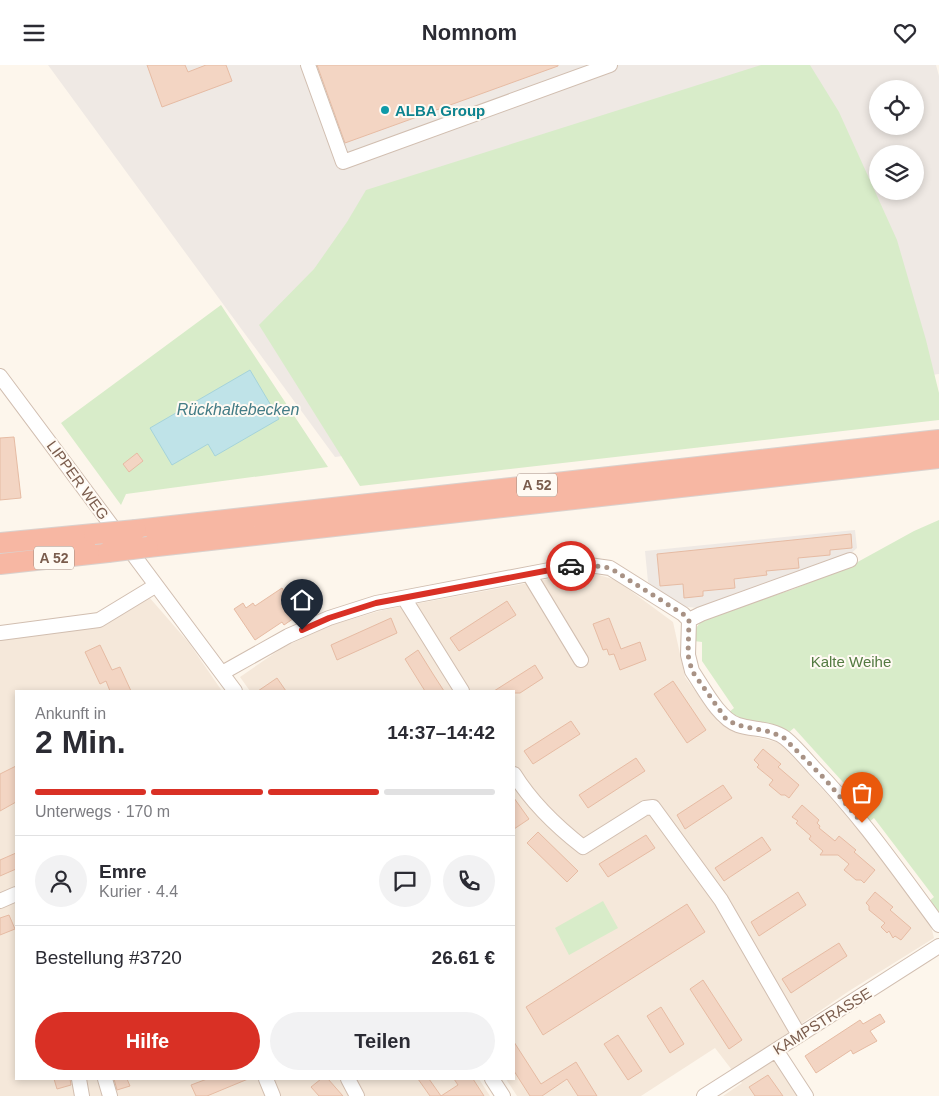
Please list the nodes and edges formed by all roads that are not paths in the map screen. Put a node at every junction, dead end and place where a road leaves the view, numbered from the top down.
1 (308, 65) edge
2 (610, 65) edge
3 (0, 376) edge
4 (939, 440) edge
5 (939, 458) edge
6 (0, 543) edge
7 (850, 560) dead end
8 (0, 564) edge
9 (529, 574) junction
10 (156, 586) junction
11 (404, 598) junction
12 (689, 620) junction
13 (0, 633) edge
14 (581, 660) dead end
15 (222, 673) junction
16 (233, 690) edge
17 (461, 690) edge
18 (515, 776) edge
19 (15, 894) edge
20 (0, 901) edge
21 (935, 919) edge
22 (939, 946) edge
23 (798, 1035) junction
24 (776, 1050) junction
25 (78, 1080) edge
26 (104, 1080) edge
27 (266, 1080) edge
28 (349, 1080) edge
29 (493, 1080) edge
30 (82, 1096) edge
31 (110, 1096) edge
32 (273, 1096) edge
33 (357, 1096) edge
34 (503, 1096) edge
35 (704, 1096) edge
36 (806, 1096) edge

1 - 2 street
3 - 10 street, LIPPER WEG
4 - 6 highway, A 52, bridge
5 - 8 highway, A 52, bridge
7 - 12 street
9 - 11 street
9 - 12 street
9 - 14 street
10 - 13 street
10 - 15 street, LIPPER WEG
11 - 15 street
11 - 17 street
12 - 21 street
15 - 16 street, LIPPER WEG
18 - 23 street
19 - 20 street
22 - 23 street, KAMPSTRASSE
23 - 24 street, KAMPSTRASSE
24 - 35 street, KAMPSTRASSE
24 - 36 street
25 - 30 street
26 - 31 street
27 - 32 street
28 - 33 street
29 - 34 street

